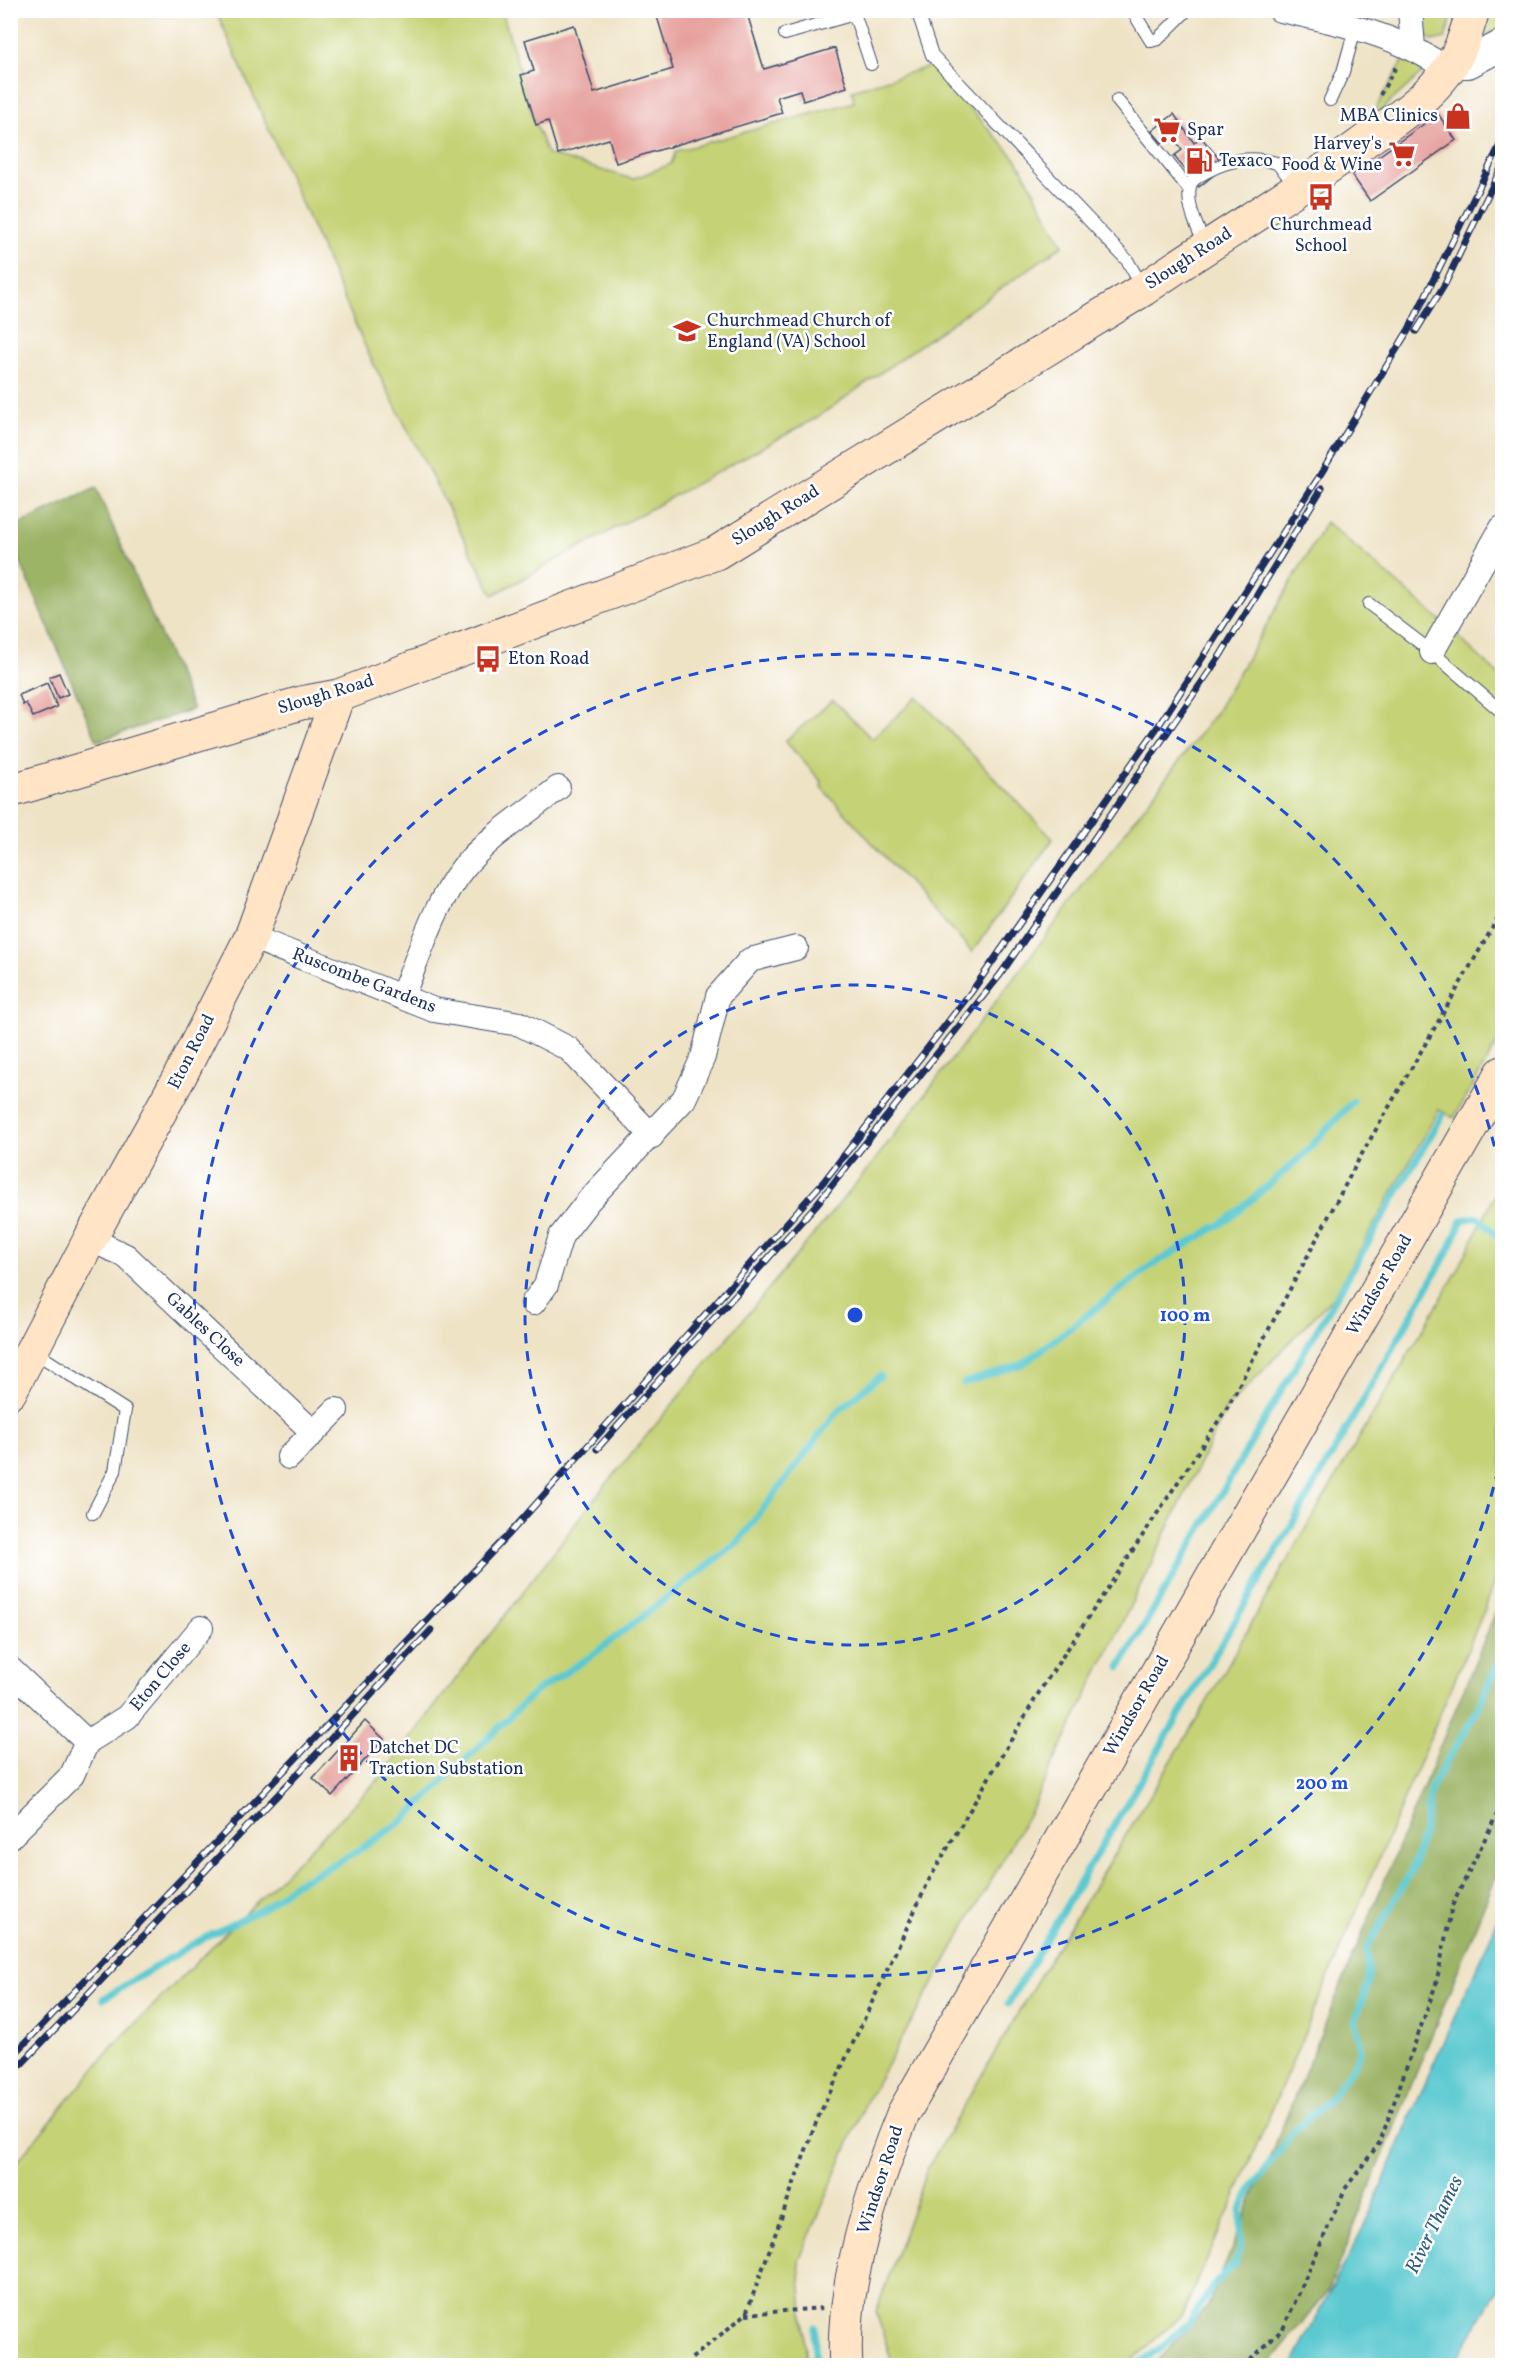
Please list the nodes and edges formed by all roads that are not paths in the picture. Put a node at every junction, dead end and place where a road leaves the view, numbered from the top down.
1 (917, 10) edge
2 (1132, 10) edge
3 (1187, 10) edge
4 (1280, 10) edge
5 (1410, 10) edge
6 (1473, 10) edge
7 (854, 12) edge
8 (1355, 29) junction
9 (785, 34) dead end
10 (1503, 45) edge
11 (1413, 47) junction
12 (871, 64) dead end
13 (1450, 66) junction
14 (1117, 100) dead end
15 (1330, 100) dead end
16 (1189, 189) junction
17 (1299, 189) junction
18 (1205, 246) junction
19 (1144, 289) junction
20 (1503, 528) edge
21 (1369, 604) dead end
22 (1432, 652) junction
23 (338, 696) junction
24 (1503, 712) edge
25 (558, 788) dead end
26 (10, 791) edge
27 (251, 937) junction
28 (796, 948) dead end
29 (402, 996) junction
30 (1503, 1073) edge
31 (652, 1136) junction
32 (90, 1239) junction
33 (533, 1304) dead end
34 (32, 1351) junction
35 (10, 1392) edge
36 (336, 1410) dead end
37 (314, 1432) junction
38 (289, 1457) dead end
39 (93, 1513) dead end
40 (201, 1628) dead end
41 (10, 1669) edge
42 (87, 1742) junction
43 (10, 1837) edge
44 (846, 2366) edge

1 - 19 lane
2 - 3 lane
4 - 8 street
5 - 11 street
6 - 13 main road, Slough Road
7 - 9 lane
7 - 12 lane
8 - 11 street
8 - 15 lane
10 - 13 street
11 - 13 street
13 - 17 main road, Slough Road
14 - 16 lane
16 - 17 lane
16 - 18 lane
17 - 18 main road, Slough Road
18 - 19 main road, Slough Road
19 - 23 main road, Slough Road
20 - 22 street
21 - 22 lane
22 - 24 lane
23 - 26 main road, Slough Road
23 - 27 main road, Eton Road
25 - 29 street
27 - 29 street, Ruscombe Gardens
27 - 32 main road, Eton Road
28 - 31 street
29 - 31 street, Ruscombe Gardens
30 - 44 main road, Windsor Road
31 - 33 street
32 - 34 main road, Eton Road
32 - 37 street, Gables Close
34 - 35 main road, Eton Road
34 - 39 lane
36 - 37 street
37 - 38 street
40 - 42 street, Eton Close
41 - 42 street
42 - 43 street

